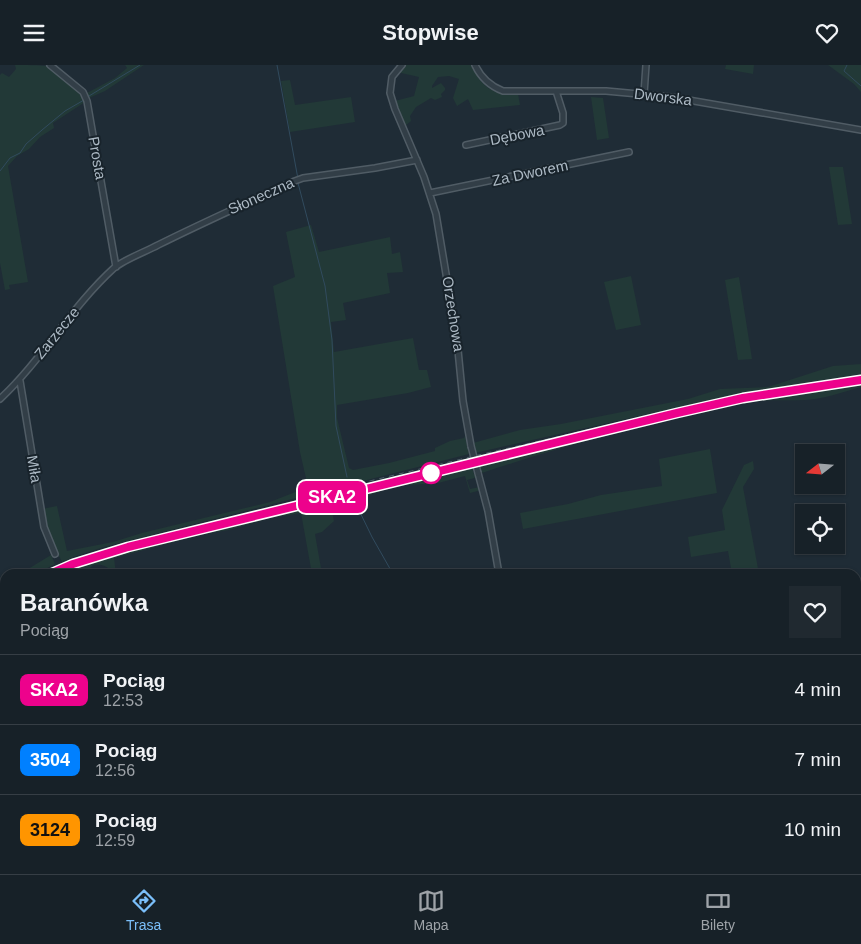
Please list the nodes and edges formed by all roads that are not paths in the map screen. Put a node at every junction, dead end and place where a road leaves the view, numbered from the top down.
1 (50, 65) edge
2 (402, 65) edge
3 (475, 65) edge
4 (646, 65) edge
5 (556, 91) junction
6 (644, 94) junction
7 (861, 131) edge
8 (466, 145) dead end
9 (629, 152) dead end
10 (417, 160) junction
11 (430, 193) junction
12 (116, 267) junction
13 (20, 381) junction
14 (0, 399) edge
15 (55, 555) dead end
16 (498, 569) edge

1 - 12 street, Prosta
2 - 10 street, Orzechowa
3 - 5 street, Dworska
4 - 6 street
5 - 6 street, Dworska
5 - 8 street, Dębowa
6 - 7 street, Dworska
9 - 11 street, Za Dworem
10 - 11 street, Orzechowa
10 - 12 street, Słoneczna
11 - 16 street, Orzechowa, bridge
12 - 13 street, Zarzecze
13 - 14 street, Zarzecze
13 - 15 street, Miła

